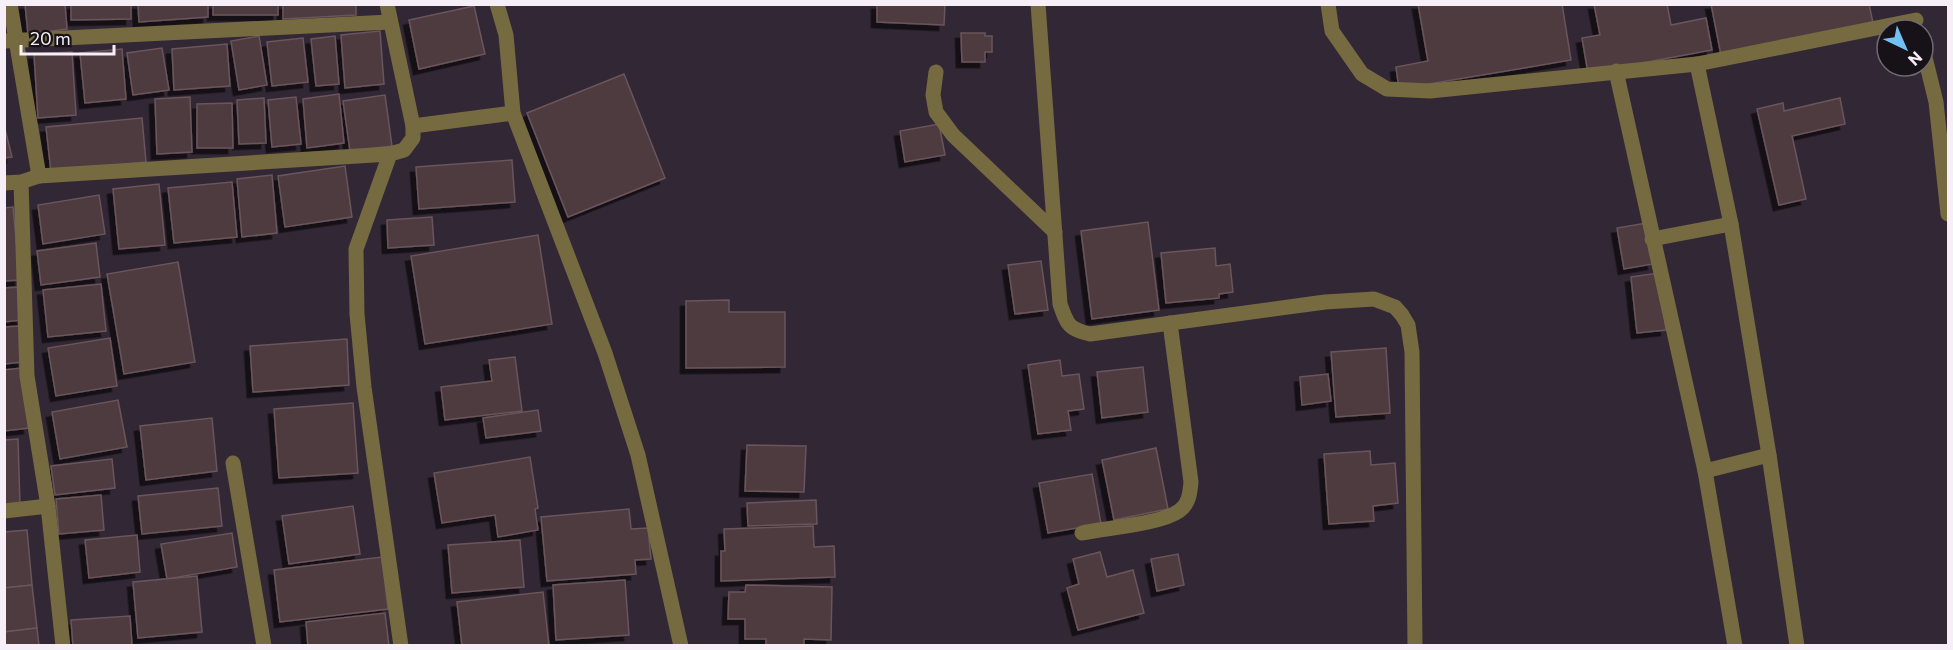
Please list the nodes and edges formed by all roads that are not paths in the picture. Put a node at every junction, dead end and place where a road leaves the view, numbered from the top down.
1 (10, 4) edge
2 (387, 4) edge
3 (497, 4) edge
4 (1038, 4) edge
5 (1328, 4) edge
6 (390, 22) junction
7 (1875, 27) edge
8 (10, 40) edge
9 (1697, 64) junction
10 (1616, 71) junction
11 (936, 72) dead end
12 (1934, 78) edge
13 (1942, 100) edge
14 (513, 113) junction
15 (413, 126) junction
16 (390, 154) junction
17 (39, 176) junction
18 (21, 182) junction
19 (4, 183) edge
20 (1948, 214) edge
21 (1731, 224) junction
22 (1055, 232) junction
23 (1652, 239) junction
24 (1170, 323) junction
25 (1769, 455) junction
26 (233, 463) dead end
27 (1705, 471) junction
28 (48, 506) junction
29 (4, 511) edge
30 (1082, 532) dead end
31 (63, 645) edge
32 (264, 645) edge
33 (401, 645) edge
34 (681, 645) edge
35 (1415, 645) edge
36 (1736, 645) edge
37 (1797, 645) edge

1 - 8 street
2 - 6 street
3 - 14 street
4 - 22 street
5 - 10 street
6 - 8 street
6 - 15 street
7 - 9 street
8 - 17 street
9 - 10 street
9 - 21 street
10 - 23 street
11 - 22 street
12 - 13 street
13 - 20 street
14 - 15 street
14 - 34 street
15 - 16 street
16 - 17 street
16 - 33 street
17 - 18 street
18 - 19 street
18 - 28 street
21 - 23 street
21 - 25 street
22 - 24 street
23 - 27 street
24 - 30 street
24 - 35 street
25 - 27 street
25 - 37 street
26 - 32 street
27 - 36 street
28 - 29 street
28 - 31 street

